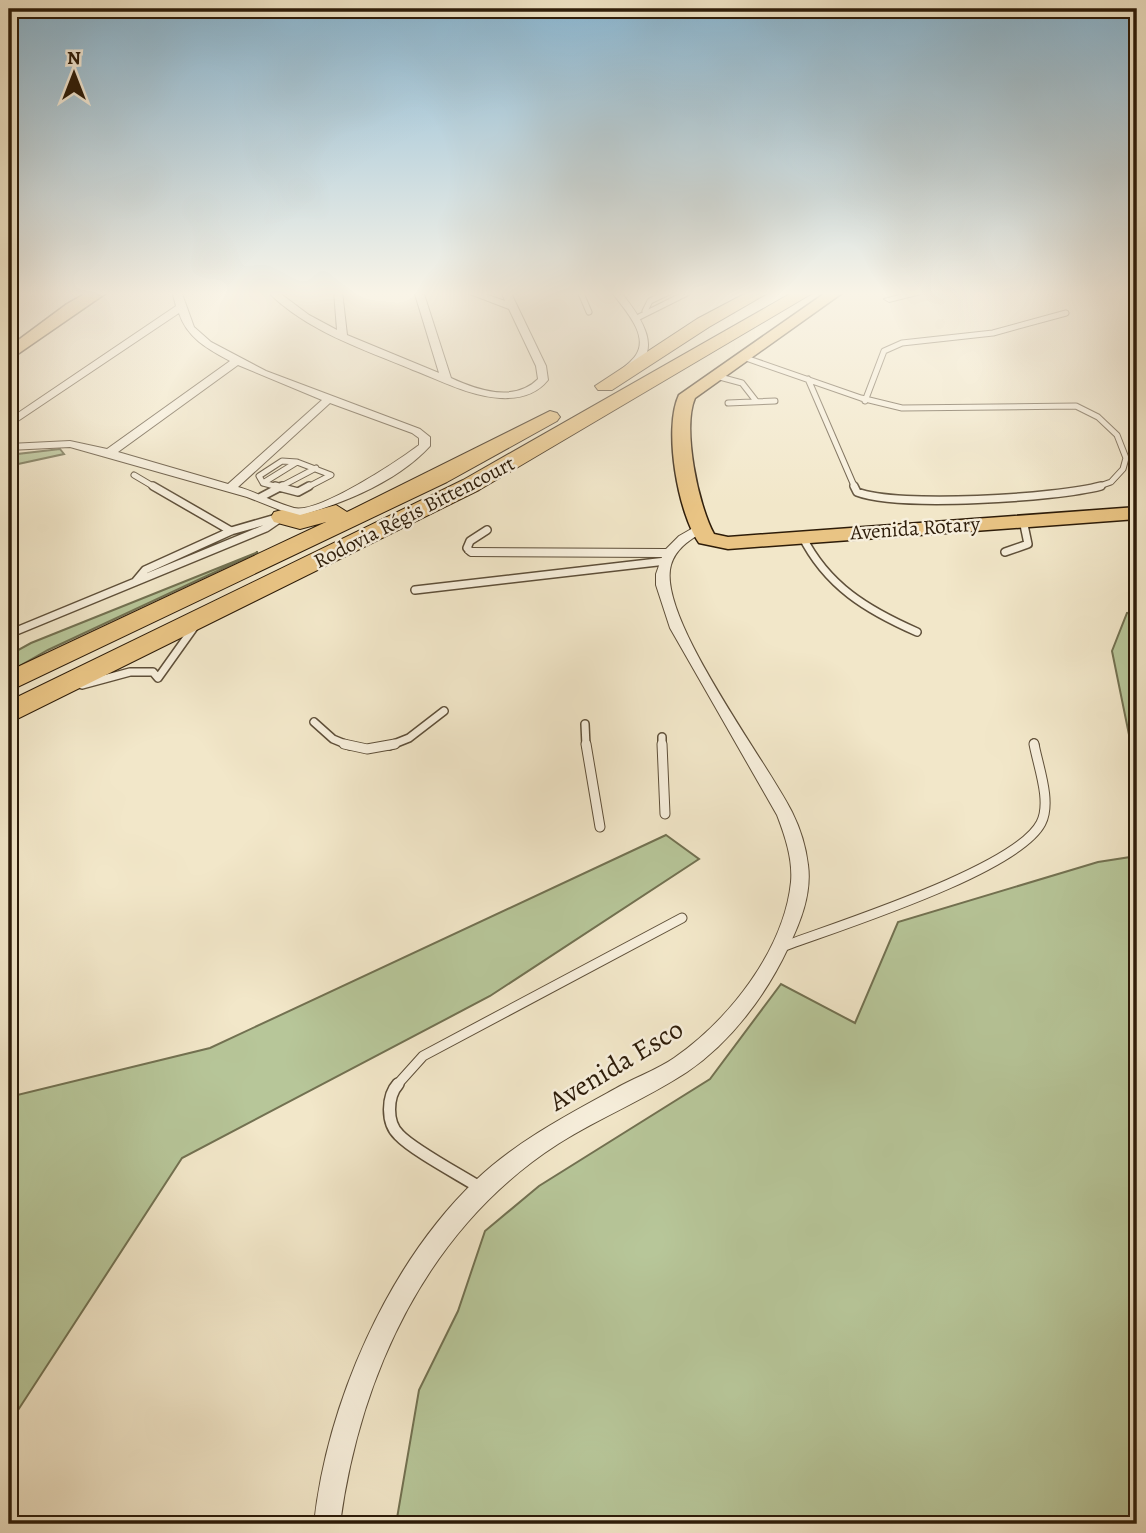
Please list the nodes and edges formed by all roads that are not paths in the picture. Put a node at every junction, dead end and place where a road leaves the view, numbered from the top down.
1 (99, 363) edge
2 (235, 363) edge
3 (241, 363) edge
4 (405, 363) edge
5 (441, 363) edge
6 (539, 363) edge
7 (632, 363) edge
8 (640, 363) edge
9 (646, 363) edge
10 (661, 363) edge
11 (684, 363) edge
12 (735, 363) edge
13 (759, 363) edge
14 (880, 363) edge
15 (625, 371) junction
16 (716, 376) junction
17 (808, 379) junction
18 (447, 381) junction
19 (605, 386) junction
20 (331, 397) junction
21 (756, 401) junction
22 (775, 401) dead end
23 (865, 401) junction
24 (727, 403) dead end
25 (539, 423) junction
26 (9, 424) edge
27 (9, 447) edge
28 (110, 453) junction
29 (316, 468) junction
30 (134, 475) dead end
31 (439, 477) junction
32 (230, 488) junction
33 (276, 488) junction
34 (261, 497) junction
35 (1137, 513) edge
36 (287, 514) junction
37 (1023, 520) junction
38 (700, 528) junction
39 (487, 530) dead end
40 (231, 531) junction
41 (802, 536) junction
42 (471, 552) joint
43 (1005, 552) dead end
44 (668, 557) junction
45 (135, 582) junction
46 (415, 590) dead end
47 (198, 621) junction
48 (917, 632) dead end
49 (9, 634) edge
50 (9, 681) edge
51 (52, 692) junction
52 (444, 711) dead end
53 (9, 713) edge
54 (314, 722) dead end
55 (585, 724) dead end
56 (662, 737) dead end
57 (1034, 743) dead end
58 (665, 814) dead end
59 (600, 827) dead end
60 (682, 918) dead end
61 (779, 948) junction
62 (482, 1189) junction
63 (327, 1524) edge

1 - 26 street
2 - 28 street
3 - 20 street
4 - 18 street
5 - 18 street
6 - 18 street
7 - 15 street
8 - 15 highway
9 - 19 highway, Rodovia Régis Bittencourt
10 - 25 highway
11 - 47 highway, Rodovia Régis Bittencourt
12 - 16 main road
13 - 17 lane
14 - 23 lane
15 - 19 highway
16 - 21 lane
16 - 38 main road
17 - 23 lane
17 - 23 lane
19 - 25 highway, Rodovia Régis Bittencourt
20 - 32 street
20 - 36 street
21 - 22 lane
21 - 24 lane
25 - 31 highway, Rodovia Régis Bittencourt
27 - 28 street
28 - 32 street
29 - 33 lane
29 - 33 lane
29 - 33 lane
30 - 40 lane
31 - 36 highway
31 - 50 highway, Rodovia Régis Bittencourt
32 - 34 street
33 - 34 lane
34 - 36 street
35 - 37 main road, Avenida Rotary
36 - 40 lane
36 - 45 lane
37 - 41 main road, Avenida Rotary
37 - 43 lane
38 - 41 main road, Avenida Rotary
38 - 44 street
39 - 42 lane
40 - 45 lane
41 - 48 lane
42 - 44 street
44 - 46 lane
44 - 61 street, Avenida Esco
45 - 49 lane
47 - 51 highway, Rodovia Régis Bittencourt
47 - 51 lane
51 - 53 highway, Rodovia Régis Bittencourt
52 - 54 lane
55 - 59 lane
56 - 58 lane
57 - 61 lane
60 - 62 lane
61 - 62 street, Avenida Esco
62 - 63 street, Avenida Esco

